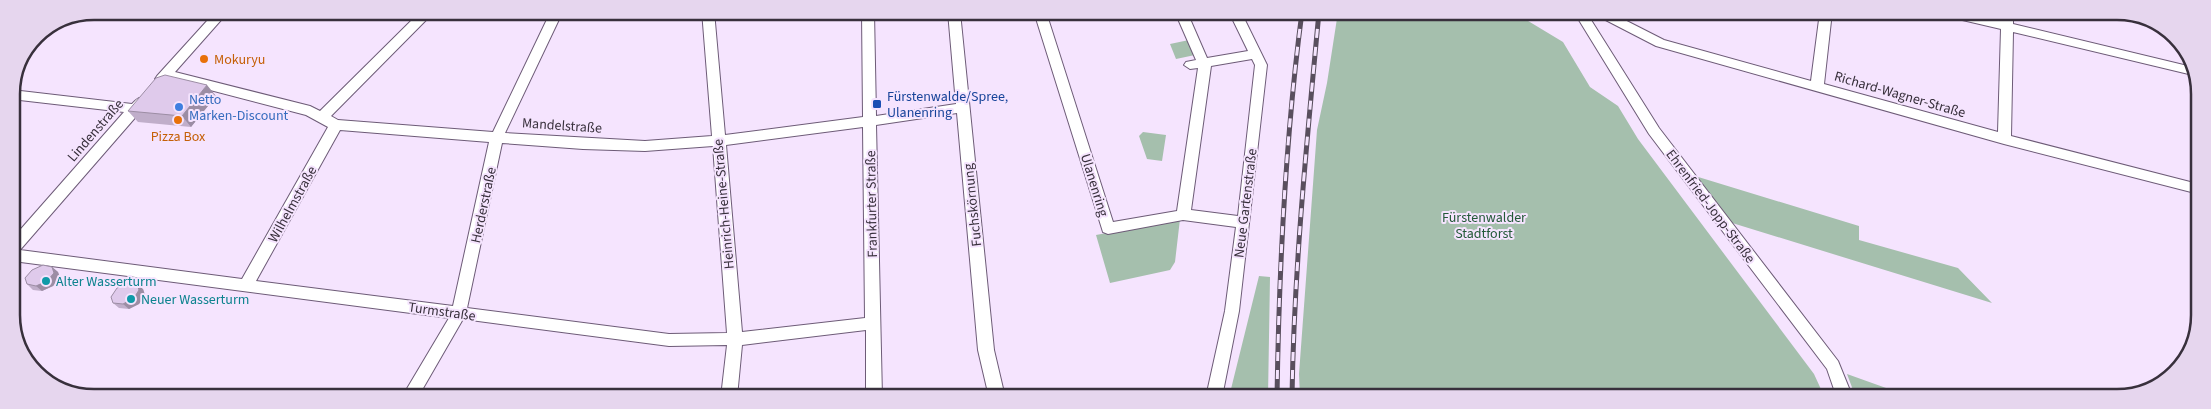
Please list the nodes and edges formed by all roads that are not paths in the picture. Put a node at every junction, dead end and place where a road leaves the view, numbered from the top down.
1 (215, 20) edge
2 (419, 20) edge
3 (553, 20) edge
4 (709, 20) edge
5 (868, 20) edge
6 (955, 20) edge
7 (1043, 20) edge
8 (1185, 20) edge
9 (1239, 20) edge
10 (1585, 20) edge
11 (1625, 20) edge
12 (1825, 20) edge
13 (1978, 20) edge
14 (2007, 20) edge
15 (2007, 27) junction
16 (1255, 54) junction
17 (1204, 63) junction
18 (1190, 65) dead end
19 (2187, 70) edge
20 (166, 74) junction
21 (1817, 86) junction
22 (20, 95) edge
23 (962, 108) junction
24 (135, 109) junction
25 (322, 117) junction
26 (870, 120) junction
27 (336, 125) junction
28 (497, 137) junction
29 (2004, 139) junction
30 (717, 141) junction
31 (2191, 187) edge
32 (1183, 215) junction
33 (1244, 222) junction
34 (20, 240) edge
35 (20, 256) edge
36 (247, 284) junction
37 (459, 314) junction
38 (873, 323) junction
39 (735, 339) junction
40 (415, 389) edge
41 (730, 389) edge
42 (874, 389) edge
43 (995, 389) edge
44 (1216, 389) edge
45 (1842, 389) edge

1 - 20 street, Lindenstraße
2 - 25 street
3 - 28 street, Herderstraße
4 - 30 street, Heinrich-Heine-Straße
5 - 26 street, Frankfurter Straße
6 - 23 street, Fuchskörnung
7 - 32 street, Ulanenring
8 - 17 street
9 - 16 street, Neue Gartenstraße
10 - 45 street, Ehrenfried-Jopp-Straße
11 - 21 street, Richard-Wagner-Straße
12 - 21 street
13 - 15 street
14 - 15 street
15 - 19 street
15 - 29 street
16 - 17 street
16 - 33 street, Neue Gartenstraße
17 - 18 street
17 - 32 street
20 - 24 street, Lindenstraße
20 - 25 street, Mandelstraße
21 - 29 street, Richard-Wagner-Straße
22 - 24 street
23 - 26 street, Mandelstraße
23 - 43 street, Fuchskörnung
24 - 34 street, Lindenstraße
25 - 27 street, Mandelstraße
26 - 30 street, Mandelstraße
26 - 38 street, Frankfurter Straße
27 - 28 street, Mandelstraße
27 - 36 street, Wilhelmstraße
28 - 30 street, Mandelstraße
28 - 37 street, Herderstraße
29 - 31 street, Richard-Wagner-Straße
30 - 39 street, Heinrich-Heine-Straße
32 - 33 street, Ulanenring
33 - 44 street, Neue Gartenstraße
35 - 36 street, Turmstraße
36 - 37 street, Turmstraße
37 - 39 street, Turmstraße
37 - 40 street, Herderstraße
38 - 39 street, Turmstraße
38 - 42 street, Frankfurter Straße
39 - 41 street, Heinrich-Heine-Straße

